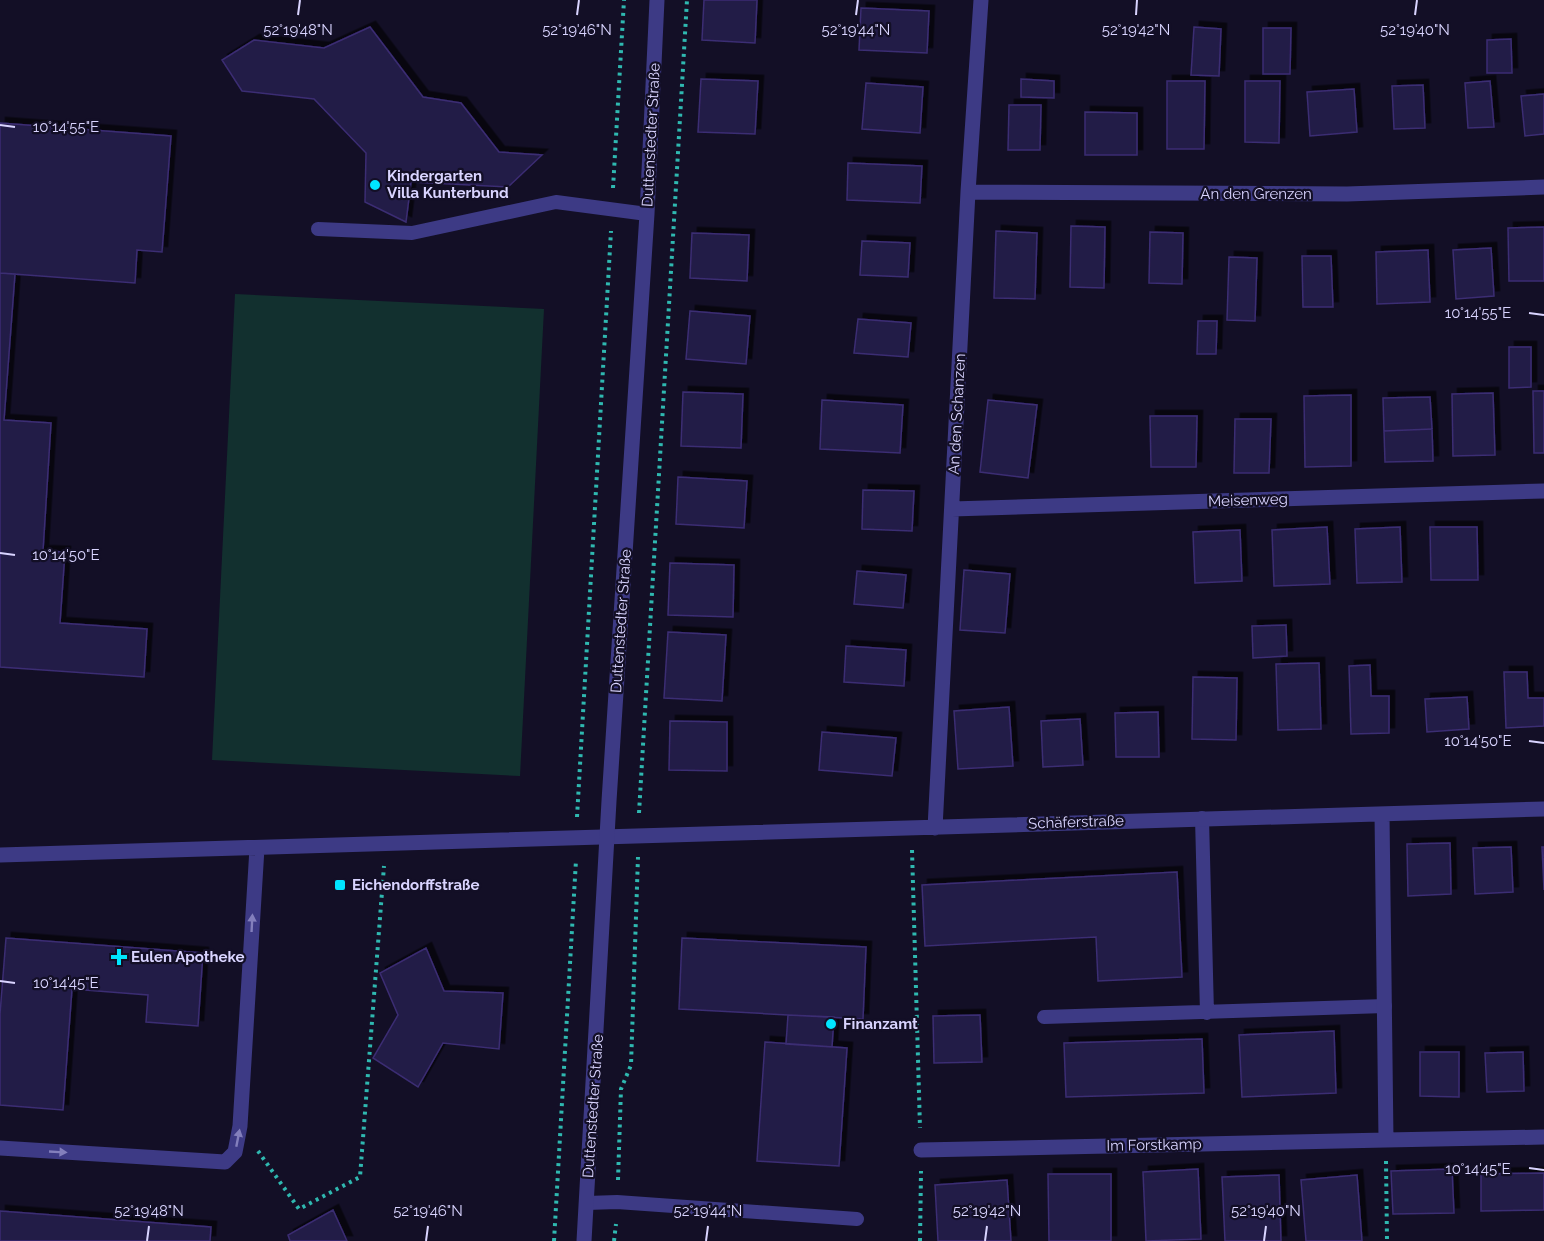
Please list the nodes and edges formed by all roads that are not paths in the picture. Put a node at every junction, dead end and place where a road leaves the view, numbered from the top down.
1 (657, 0) edge
2 (981, 0) edge
3 (1544, 186) edge
4 (968, 192) junction
5 (647, 214) junction
6 (318, 229) dead end
7 (1544, 491) edge
8 (952, 508) junction
9 (1544, 809) edge
10 (1382, 814) junction
11 (1202, 818) junction
12 (935, 828) junction
13 (608, 837) junction
14 (257, 848) junction
15 (0, 855) edge
16 (1384, 1006) junction
17 (1207, 1012) junction
18 (1044, 1017) dead end
19 (1544, 1137) edge
20 (1386, 1140) junction
21 (0, 1148) edge
22 (921, 1150) road end
23 (587, 1203) junction
24 (857, 1219) dead end
25 (584, 1241) edge

1 - 5 street, Duttenstedter Straße
2 - 4 street, An den Schanzen
3 - 4 street, An den Grenzen
4 - 8 street, An den Schanzen
5 - 6 lane
5 - 13 street, Duttenstedter Straße
7 - 8 street, Meisenweg
8 - 12 street, An den Schanzen
9 - 10 street, Schäferstraße
10 - 11 street, Schäferstraße
10 - 16 street
11 - 12 street, Schäferstraße
11 - 17 lane
12 - 13 street, Schäferstraße
13 - 14 street
13 - 23 street, Duttenstedter Straße
14 - 15 street
21 -> 14 street
16 - 17 lane
16 - 20 street
17 - 18 lane
19 - 20 street, Im Forstkamp
20 - 22 street, Im Forstkamp
23 - 24 lane
23 - 25 street, Duttenstedter Straße

